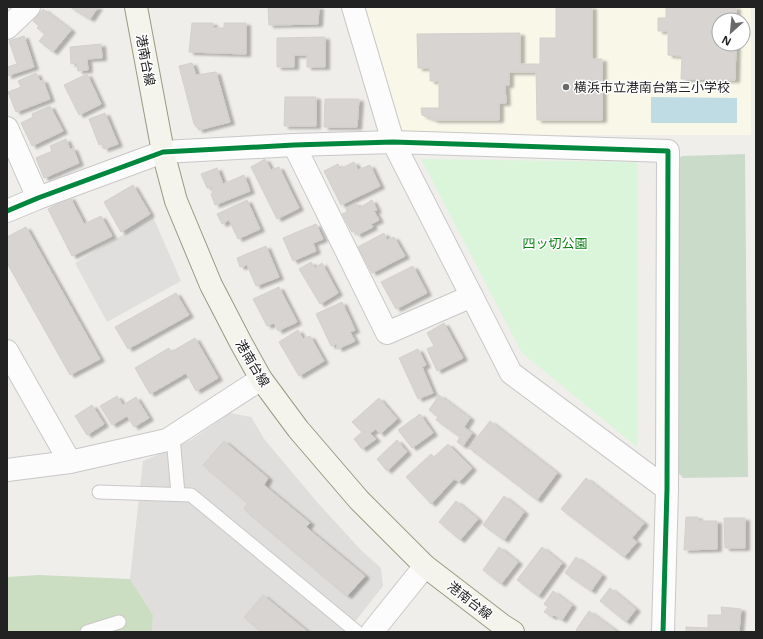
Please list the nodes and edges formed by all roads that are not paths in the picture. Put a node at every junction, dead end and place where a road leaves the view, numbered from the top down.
1 (29, 7) edge
2 (136, 7) edge
3 (353, 7) edge
4 (7, 28) edge
5 (7, 128) edge
6 (393, 142) junction
7 (294, 145) junction
8 (163, 152) junction
9 (38, 198) junction
10 (7, 211) edge
11 (472, 296) junction
12 (7, 351) edge
13 (261, 379) junction
14 (172, 437) junction
15 (70, 462) junction
16 (7, 470) edge
17 (667, 489) junction
18 (99, 492) dead end
19 (178, 494) junction
20 (426, 566) junction
21 (119, 622) dead end
22 (87, 632) edge
23 (357, 632) edge
24 (372, 632) edge
25 (514, 632) edge
26 (663, 632) edge

1 - 4 street
2 - 8 street, 港南台線
3 - 6 street
5 - 9 street
6 - 7 street
6 - 11 street
6 - 17 street
7 - 8 street
7 - 11 street
8 - 9 street
8 - 13 street, 港南台線
9 - 10 street
11 - 17 street
12 - 15 street
13 - 14 street
13 - 20 street, 港南台線
14 - 15 street
14 - 19 lane
15 - 16 street
17 - 26 street
18 - 19 lane
19 - 23 lane
20 - 24 street
20 - 25 street, 港南台線
21 - 22 lane

